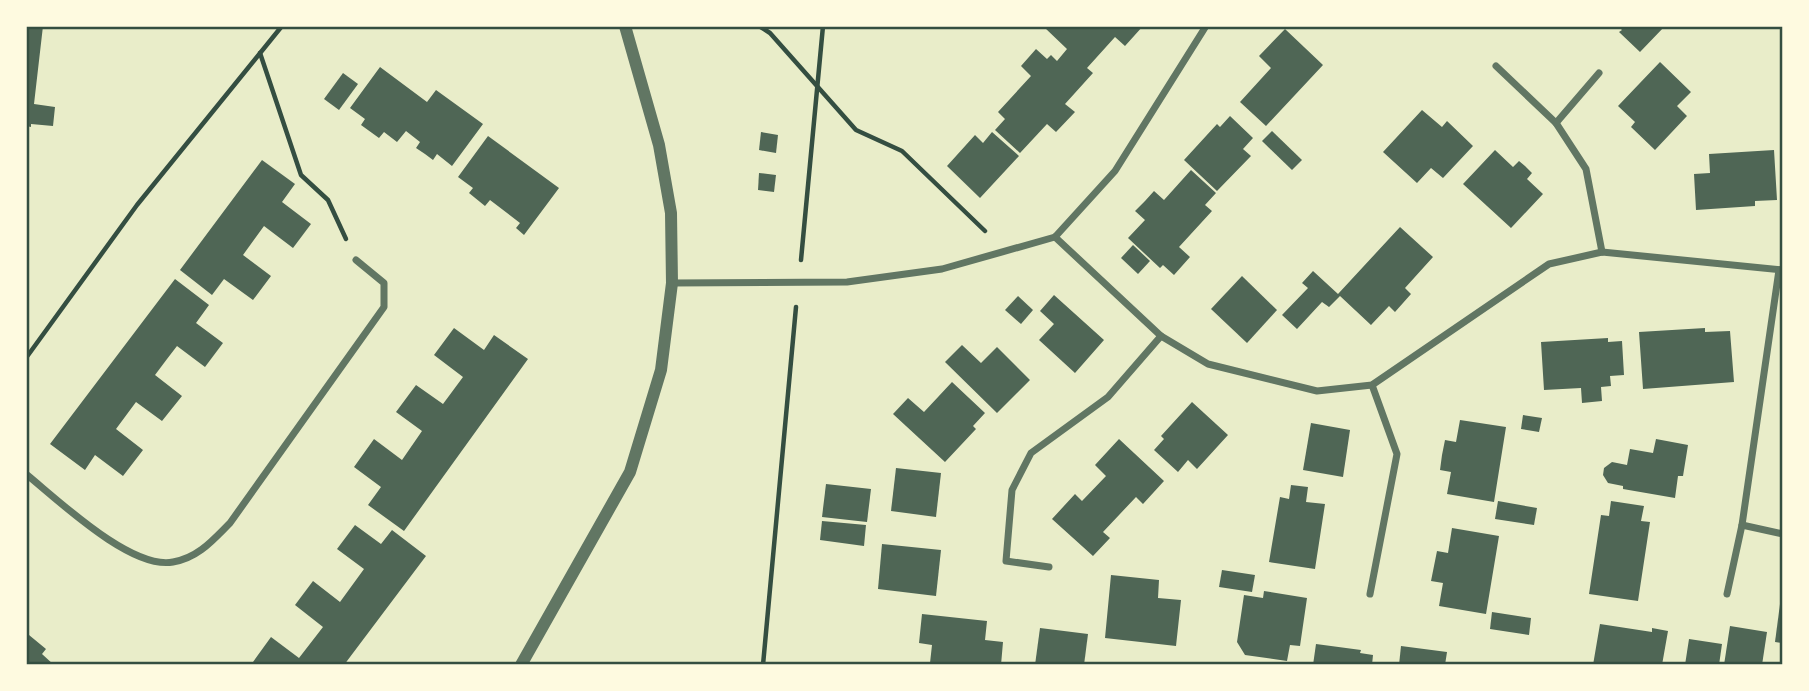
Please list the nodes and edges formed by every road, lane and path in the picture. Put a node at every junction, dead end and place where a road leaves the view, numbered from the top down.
1 (282, 26) edge
2 (625, 26) edge
3 (759, 26) edge
4 (823, 26) edge
5 (1206, 26) edge
6 (260, 52) junction
7 (1496, 66) dead end
8 (1599, 73) dead end
9 (815, 84) junction
10 (1556, 123) junction
11 (1055, 237) junction
12 (1602, 252) junction
13 (994, 254) junction
14 (356, 260) joint
15 (1781, 270) edge
16 (672, 283) junction
17 (799, 284) junction
18 (1161, 336) junction
19 (26, 358) edge
20 (1373, 385) junction
21 (26, 474) edge
22 (1742, 525) junction
23 (1783, 534) edge
24 (1049, 567) dead end
25 (1370, 594) dead end
26 (1727, 594) dead end
27 (524, 664) edge
28 (763, 665) edge

1 - 6 path
2 - 16 street
3 - 9 path
4 - 9 path
5 - 11 street
6 - 14 path
6 - 19 path
7 - 10 street
8 - 10 street
9 - 13 path
9 - 17 path
10 - 12 street
11 - 13 street
11 - 18 street
12 - 15 street
12 - 20 street
13 - 17 street
14 - 21 street
15 - 22 street
16 - 17 street
16 - 27 street
17 - 28 path
18 - 20 street
18 - 24 street
20 - 25 street
22 - 23 street
22 - 26 street

